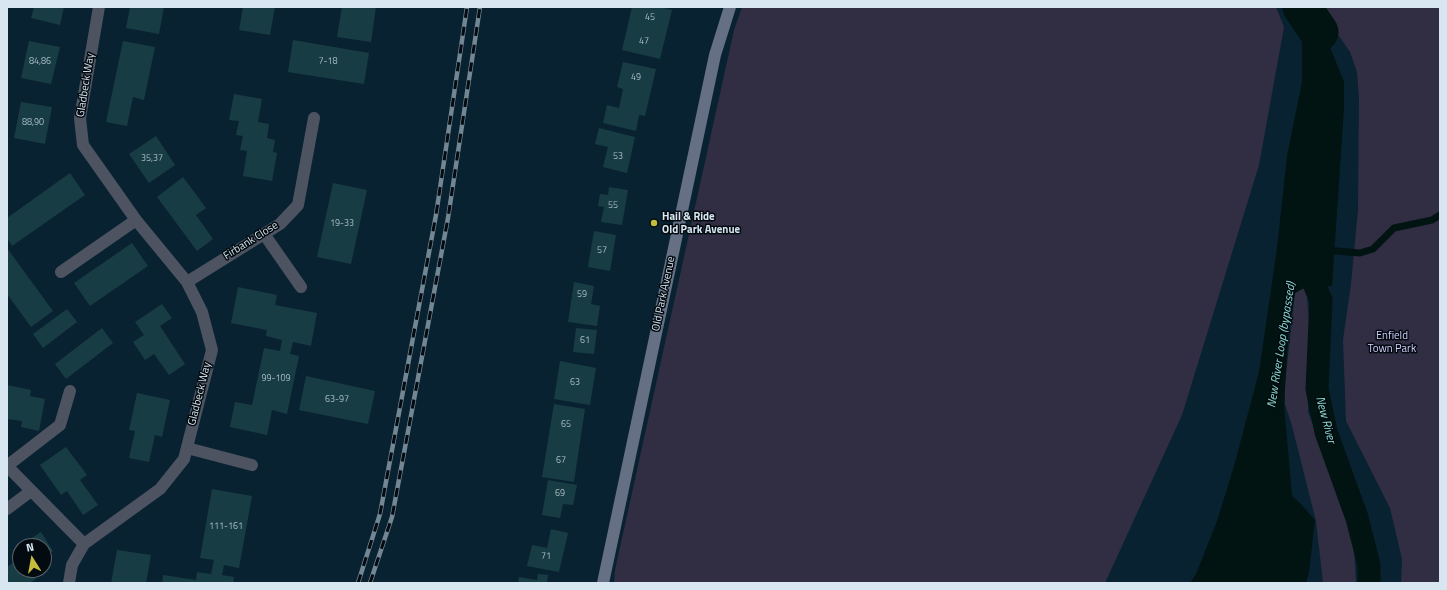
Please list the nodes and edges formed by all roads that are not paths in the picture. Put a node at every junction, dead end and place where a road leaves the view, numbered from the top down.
1 (99, 7) edge
2 (730, 7) edge
3 (314, 118) dead end
4 (136, 220) junction
5 (264, 234) junction
6 (61, 272) dead end
7 (187, 282) junction
8 (301, 288) dead end
9 (70, 391) dead end
10 (187, 448) junction
11 (7, 466) edge
12 (252, 466) dead end
13 (31, 491) junction
14 (7, 509) edge
15 (84, 544) junction
16 (69, 583) edge
17 (603, 583) edge

1 - 4 street, Gladbeck Way
2 - 17 street, Old Park Avenue
3 - 5 street, Firbank Close
4 - 6 street
4 - 7 street, Gladbeck Way
5 - 7 street, Firbank Close
5 - 8 street
7 - 10 street, Gladbeck Way
9 - 11 street
10 - 12 street
10 - 15 street, Gladbeck Way
11 - 13 street
13 - 14 street
13 - 15 street
15 - 16 street, Gladbeck Way

